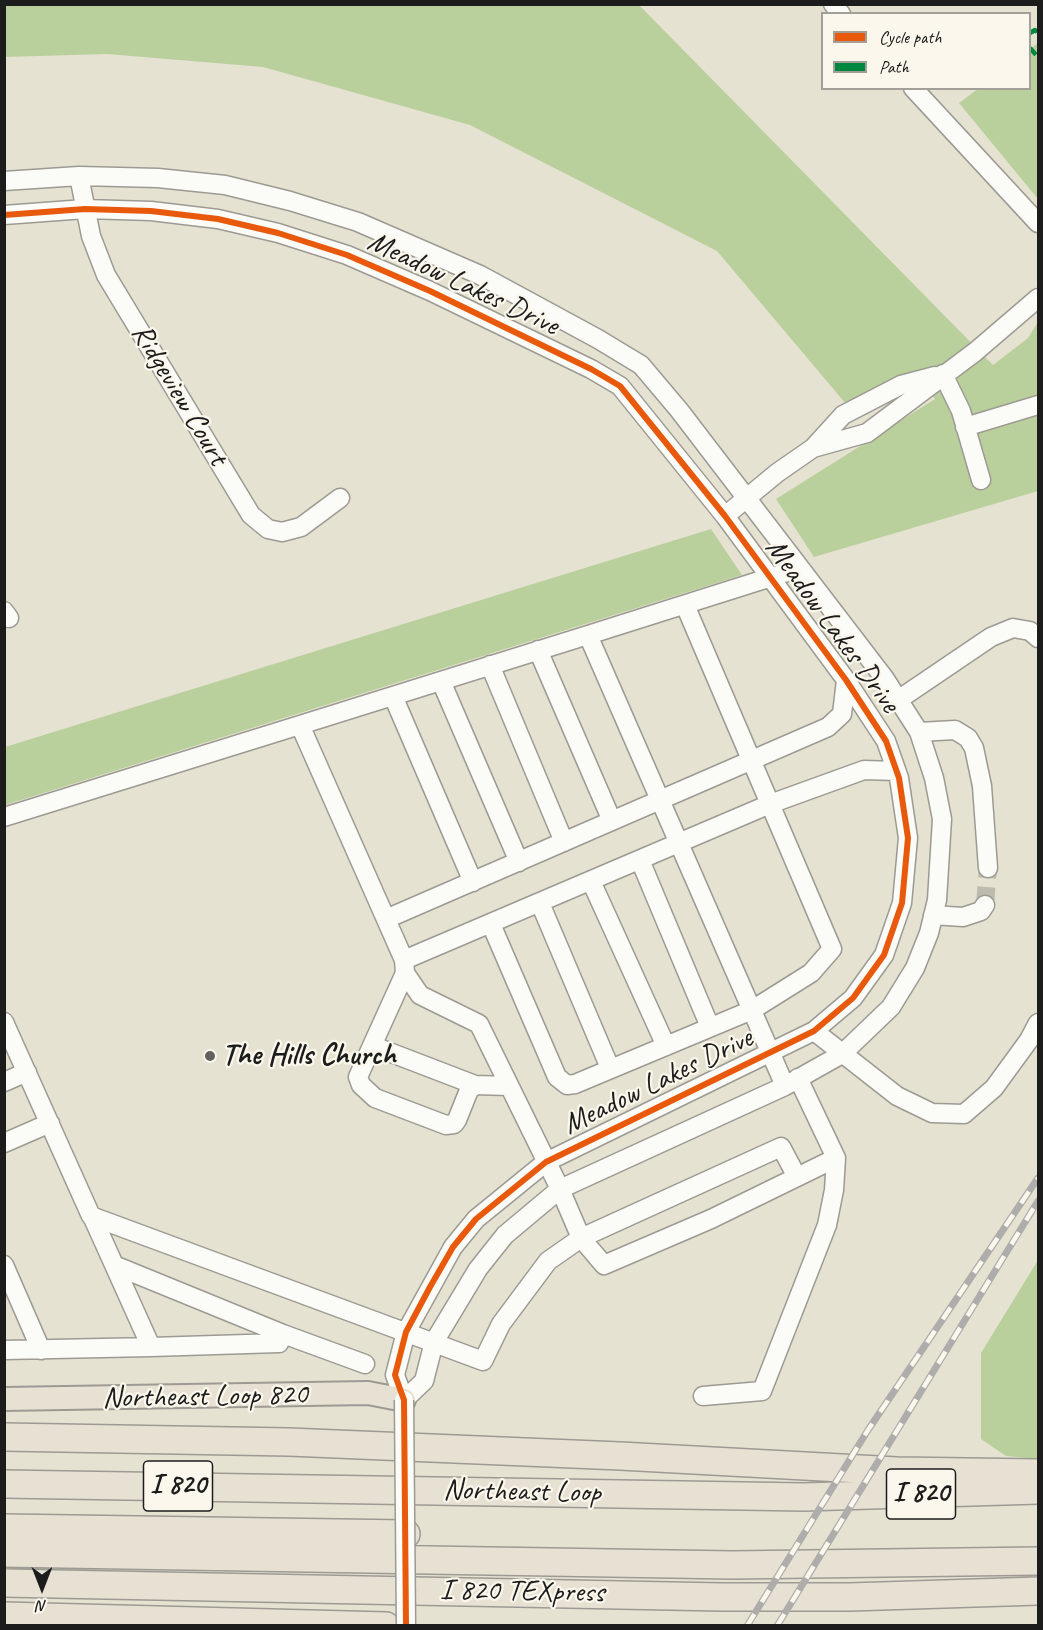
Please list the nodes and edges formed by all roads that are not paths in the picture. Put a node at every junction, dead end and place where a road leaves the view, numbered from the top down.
1 (915, 90) edge
2 (79, 176) junction
3 (4, 181) edge
4 (86, 209) junction
5 (4, 215) edge
6 (1038, 223) edge
7 (1038, 298) edge
8 (943, 374) junction
9 (1038, 405) edge
10 (965, 427) junction
11 (813, 448) junction
12 (981, 480) dead end
13 (340, 498) dead end
14 (746, 498) junction
15 (725, 516) junction
16 (801, 568) junction
17 (771, 578) junction
18 (685, 604) junction
19 (588, 635) junction
20 (1038, 638) edge
21 (538, 651) junction
22 (490, 665) junction
23 (846, 680) junction
24 (441, 681) junction
25 (393, 696) junction
26 (898, 700) junction
27 (300, 725) junction
28 (919, 732) junction
29 (751, 760) junction
30 (896, 771) junction
31 (660, 800) junction
32 (770, 804) junction
33 (4, 817) edge
34 (612, 821) junction
35 (564, 842) junction
36 (679, 843) junction
37 (640, 860) junction
38 (519, 862) junction
39 (988, 868) tunnel mouth
40 (591, 881) junction
41 (473, 882) junction
42 (540, 903) junction
43 (985, 905) dead end
44 (933, 915) junction
45 (386, 919) junction
46 (491, 924) junction
47 (405, 967) junction
48 (752, 1010) junction
49 (4, 1022) edge
50 (1038, 1023) edge
51 (710, 1027) junction
52 (814, 1031) junction
53 (666, 1046) junction
54 (371, 1048) junction
55 (770, 1053) junction
56 (842, 1054) junction
57 (610, 1068) junction
58 (27, 1072) junction
59 (4, 1082) edge
60 (792, 1082) junction
61 (475, 1085) junction
62 (509, 1086) junction
63 (50, 1123) junction
64 (4, 1143) edge
65 (836, 1158) junction
66 (546, 1162) junction
67 (797, 1177) junction
68 (561, 1189) junction
69 (92, 1216) junction
70 (581, 1238) junction
71 (4, 1265) edge
72 (114, 1265) junction
73 (406, 1332) junction
74 (283, 1334) junction
75 (434, 1342) junction
76 (151, 1347) junction
77 (4, 1350) edge
78 (41, 1350) junction
79 (365, 1364) dead end
80 (703, 1396) dead end
81 (4, 1399) edge
82 (404, 1400) junction
83 (4, 1437) edge
84 (1038, 1473) edge
85 (4, 1484) edge
86 (1038, 1490) edge
87 (4, 1528) edge
88 (406, 1534) junction
89 (4, 1554) edge
90 (1031, 1562) edge
91 (4, 1583) edge
92 (1035, 1591) edge
93 (4, 1616) edge
94 (386, 1626) edge
95 (406, 1626) edge

1 - 6 street
2 - 3 street, Meadow Lakes Drive
2 - 4 street, Ridgeview Court
2 - 14 street, Meadow Lakes Drive
4 - 5 street, Meadow Lakes Drive
4 - 13 street, Ridgeview Court
4 - 15 street, Meadow Lakes Drive
7 - 8 street
8 - 10 street
8 - 11 street
8 - 11 street
9 - 10 street
10 - 12 street
11 - 14 street
14 - 15 street
14 - 16 street, Meadow Lakes Drive
15 - 17 street, Meadow Lakes Drive
16 - 17 street
16 - 26 street, Meadow Lakes Drive
17 - 18 street
17 - 23 street, Meadow Lakes Drive
18 - 19 street
18 - 29 street
19 - 21 street
19 - 31 street
20 - 26 street
21 - 22 street
21 - 34 street
22 - 24 street
22 - 35 street
23 - 29 street
23 - 30 street, Meadow Lakes Drive
24 - 25 street
24 - 38 street
25 - 27 street
25 - 41 street
26 - 28 street, Meadow Lakes Drive
27 - 33 street
27 - 45 street
28 - 39 street
28 - 44 street, Meadow Lakes Drive
29 - 31 street
29 - 32 street
30 - 32 street
30 - 52 street, Meadow Lakes Drive
31 - 34 street
31 - 36 street
32 - 36 street
32 - 48 street
34 - 35 street
35 - 38 street
36 - 37 street
36 - 48 street
37 - 40 street
37 - 51 street
38 - 41 street
40 - 42 street
40 - 53 street
41 - 45 street
42 - 46 street
42 - 57 street
43 - 44 street
44 - 56 street, Meadow Lakes Drive
45 - 47 street
46 - 47 street
46 - 57 street
47 - 54 street
47 - 62 street
48 - 51 street
48 - 55 street
49 - 58 street
50 - 56 street
51 - 53 street
52 - 55 street, Meadow Lakes Drive
52 - 56 street
53 - 57 street
54 - 61 street
54 - 61 street
55 - 60 street
55 - 66 street, Meadow Lakes Drive
56 - 60 street, Meadow Lakes Drive
58 - 59 street
58 - 63 street
60 - 65 street
60 - 68 street, Meadow Lakes Drive
61 - 62 street
62 - 66 street
63 - 64 street
63 - 69 street
65 - 67 street
65 - 80 street
66 - 68 street
66 - 73 street, Meadow Lakes Drive
67 - 70 street
67 - 70 street
68 - 70 street
68 - 75 street, Meadow Lakes Drive
69 - 72 street
69 - 73 street
70 - 75 street
71 - 78 street
72 - 74 street
72 - 76 street
73 - 75 street
73 - 82 street, Meadow Lakes Drive
74 - 76 street
74 - 79 street
75 - 82 street, Meadow Lakes Drive
76 - 78 street
77 - 78 street
81 - 82 main road, Northeast Loop 820
82 - 88 street, bridge
83 - 84 highway
85 - 86 highway, Northeast Loop / I 820
87 - 88 highway
88 - 95 street, bridge
89 - 90 highway, I 820 TEXpress
91 - 92 highway, I 820 TEXpress
93 - 94 highway

